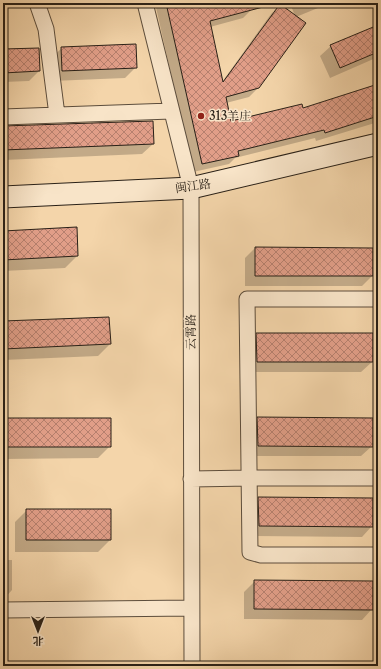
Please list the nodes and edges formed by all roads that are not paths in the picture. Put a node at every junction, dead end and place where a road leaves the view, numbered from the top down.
1 (37, 3) edge
2 (145, 3) edge
3 (171, 111) junction
4 (56, 115) junction
5 (3, 117) edge
6 (378, 144) edge
7 (191, 188) junction
8 (3, 197) edge
9 (378, 299) edge
10 (250, 478) junction
11 (378, 478) edge
12 (191, 479) junction
13 (378, 555) edge
14 (191, 608) junction
15 (3, 610) edge
16 (192, 666) edge

1 - 4 street
2 - 3 street, 云霄路
3 - 4 street
3 - 7 street, 云霄路
4 - 5 street
6 - 7 street, 闽江路
7 - 8 street, 闽江路
7 - 12 street, 云霄路
9 - 10 street
10 - 11 street
10 - 12 street
10 - 13 street
12 - 14 street, 云霄路
14 - 15 street
14 - 16 street, 云霄路

